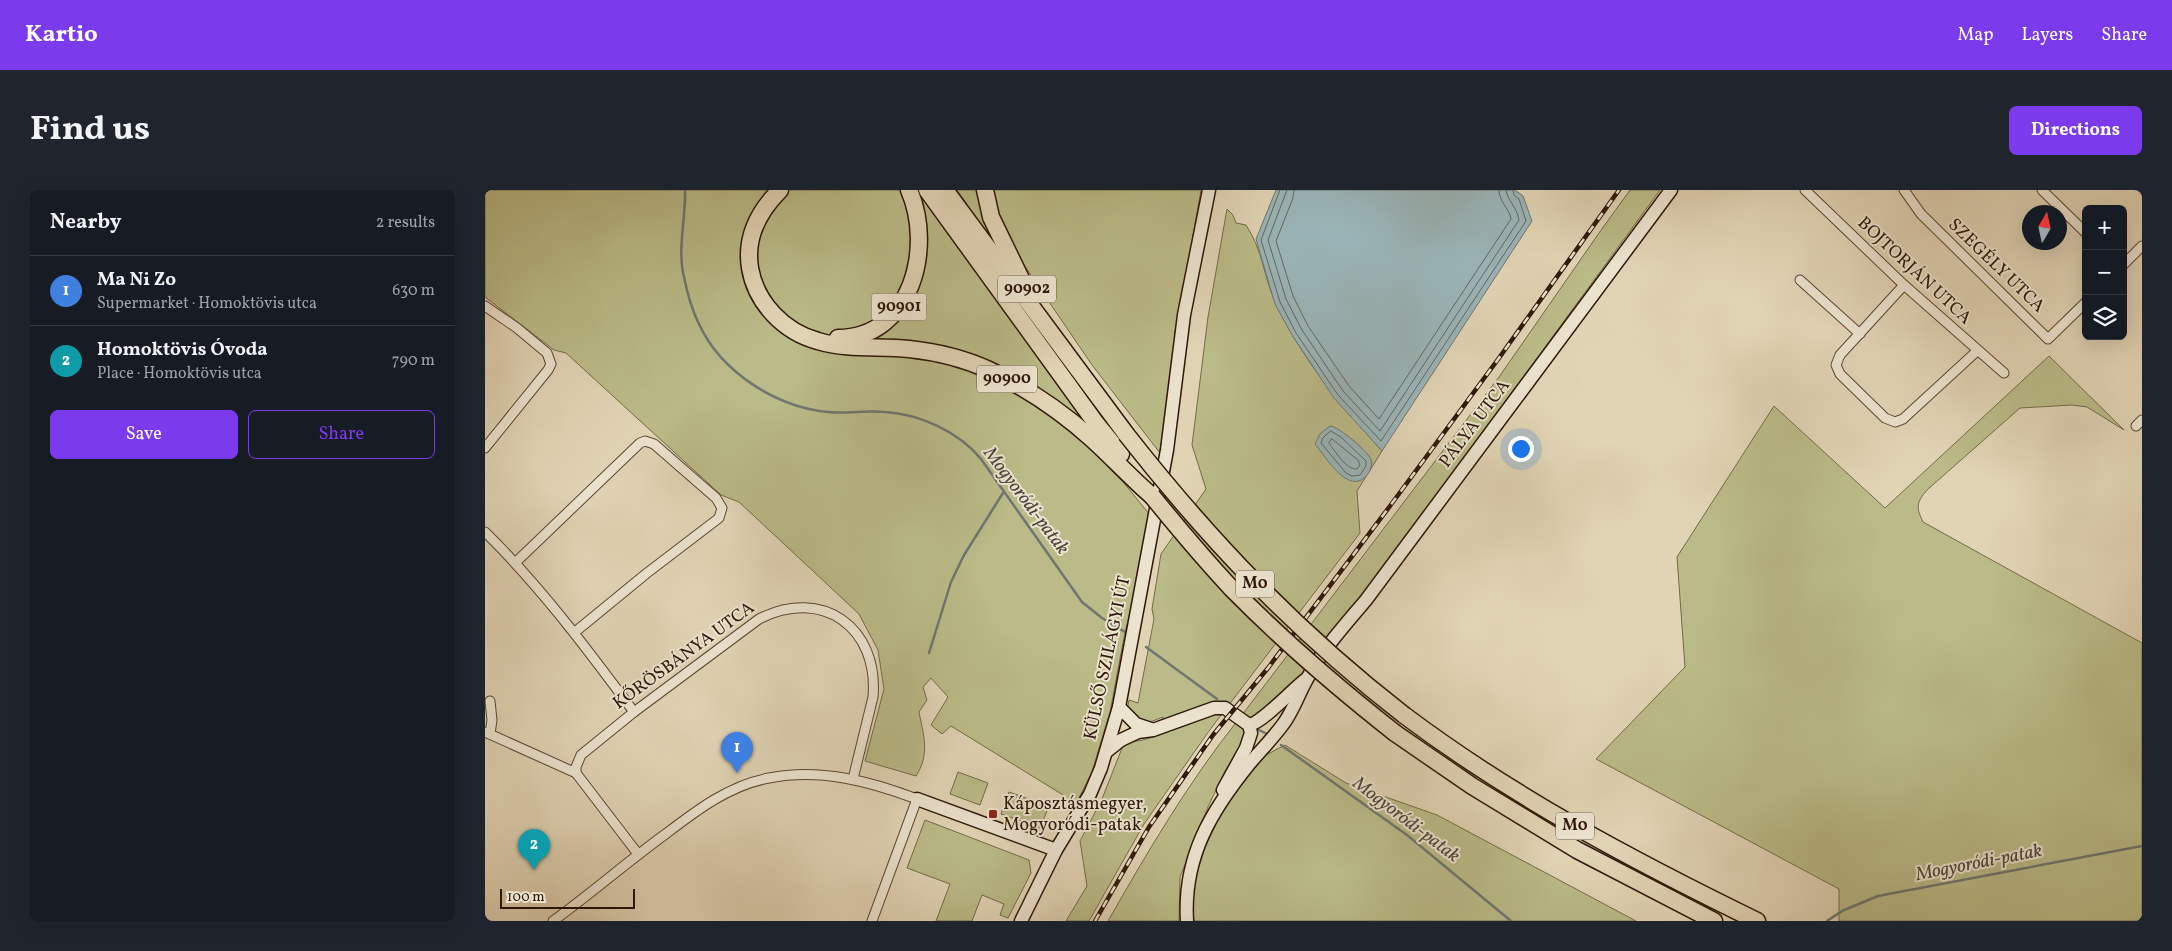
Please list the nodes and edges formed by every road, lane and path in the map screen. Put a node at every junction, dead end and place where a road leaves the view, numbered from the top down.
1 (780, 190) edge
2 (909, 190) edge
3 (927, 190) edge
4 (945, 190) edge
5 (985, 190) edge
6 (1209, 190) edge
7 (1671, 190) edge
8 (1805, 190) edge
9 (1904, 190) edge
10 (2042, 190) edge
11 (2082, 229) edge
12 (2142, 246) edge
13 (2127, 261) edge
14 (1800, 280) dead end
15 (1904, 285) junction
16 (485, 306) edge
17 (2082, 306) edge
18 (799, 333) junction
19 (1860, 334) junction
20 (1977, 351) junction
21 (1069, 357) junction
22 (2004, 373) dead end
23 (485, 448) edge
24 (1115, 455) junction
25 (485, 532) edge
26 (515, 562) junction
27 (575, 632) junction
28 (1307, 679) junction
29 (490, 701) dead end
30 (1119, 707) junction
31 (634, 712) junction
32 (1249, 725) junction
33 (1113, 727) junction
34 (1153, 730) junction
35 (1138, 732) junction
36 (487, 733) edge
37 (1106, 752) junction
38 (576, 773) junction
39 (853, 779) junction
40 (917, 799) junction
41 (1220, 802) junction
42 (1056, 850) junction
43 (638, 854) junction
44 (556, 920) edge
45 (872, 921) edge
46 (1021, 921) edge
47 (1187, 921) edge
48 (1714, 921) edge
49 (1757, 921) edge

1 - 18 highway, 90901
2 - 18 highway, 90901
3 - 24 highway, M0
4 - 21 highway, M0
5 - 21 highway, 90902
6 - 30 street, KÜLSŐ SZILÁGYI ÚT
7 - 28 street, PÁLYA UTCA
8 - 15 street, BOJTORJÁN UTCA
9 - 17 street, SZEGÉLY UTCA
10 - 11 street
12 - 13 street
14 - 19 street
15 - 19 street
15 - 20 street, BOJTORJÁN UTCA
16 - 23 street
18 - 24 highway, 90900
19 - 20 street
20 - 22 street, BOJTORJÁN UTCA
21 - 49 highway, M0, bridge
24 - 48 highway, M0, bridge
25 - 26 street
26 - 27 street
26 - 27 street
27 - 31 street
28 - 32 street
28 - 41 street
29 - 36 street
30 - 33 street, KÜLSŐ SZILÁGYI ÚT
30 - 34 street
31 - 38 street, KŐRÖSBÁNYA UTCA
31 - 39 street, KŐRÖSBÁNYA UTCA
32 - 34 street
32 - 41 street
33 - 35 street
33 - 37 street, KÜLSŐ SZILÁGYI ÚT
34 - 35 street
35 - 37 street
36 - 38 street
37 - 42 street, KÜLSŐ SZILÁGYI ÚT
38 - 43 street
39 - 40 street
39 - 43 street
40 - 42 street
40 - 45 street
41 - 47 street
42 - 46 street, KÜLSŐ SZILÁGYI ÚT
43 - 44 street

